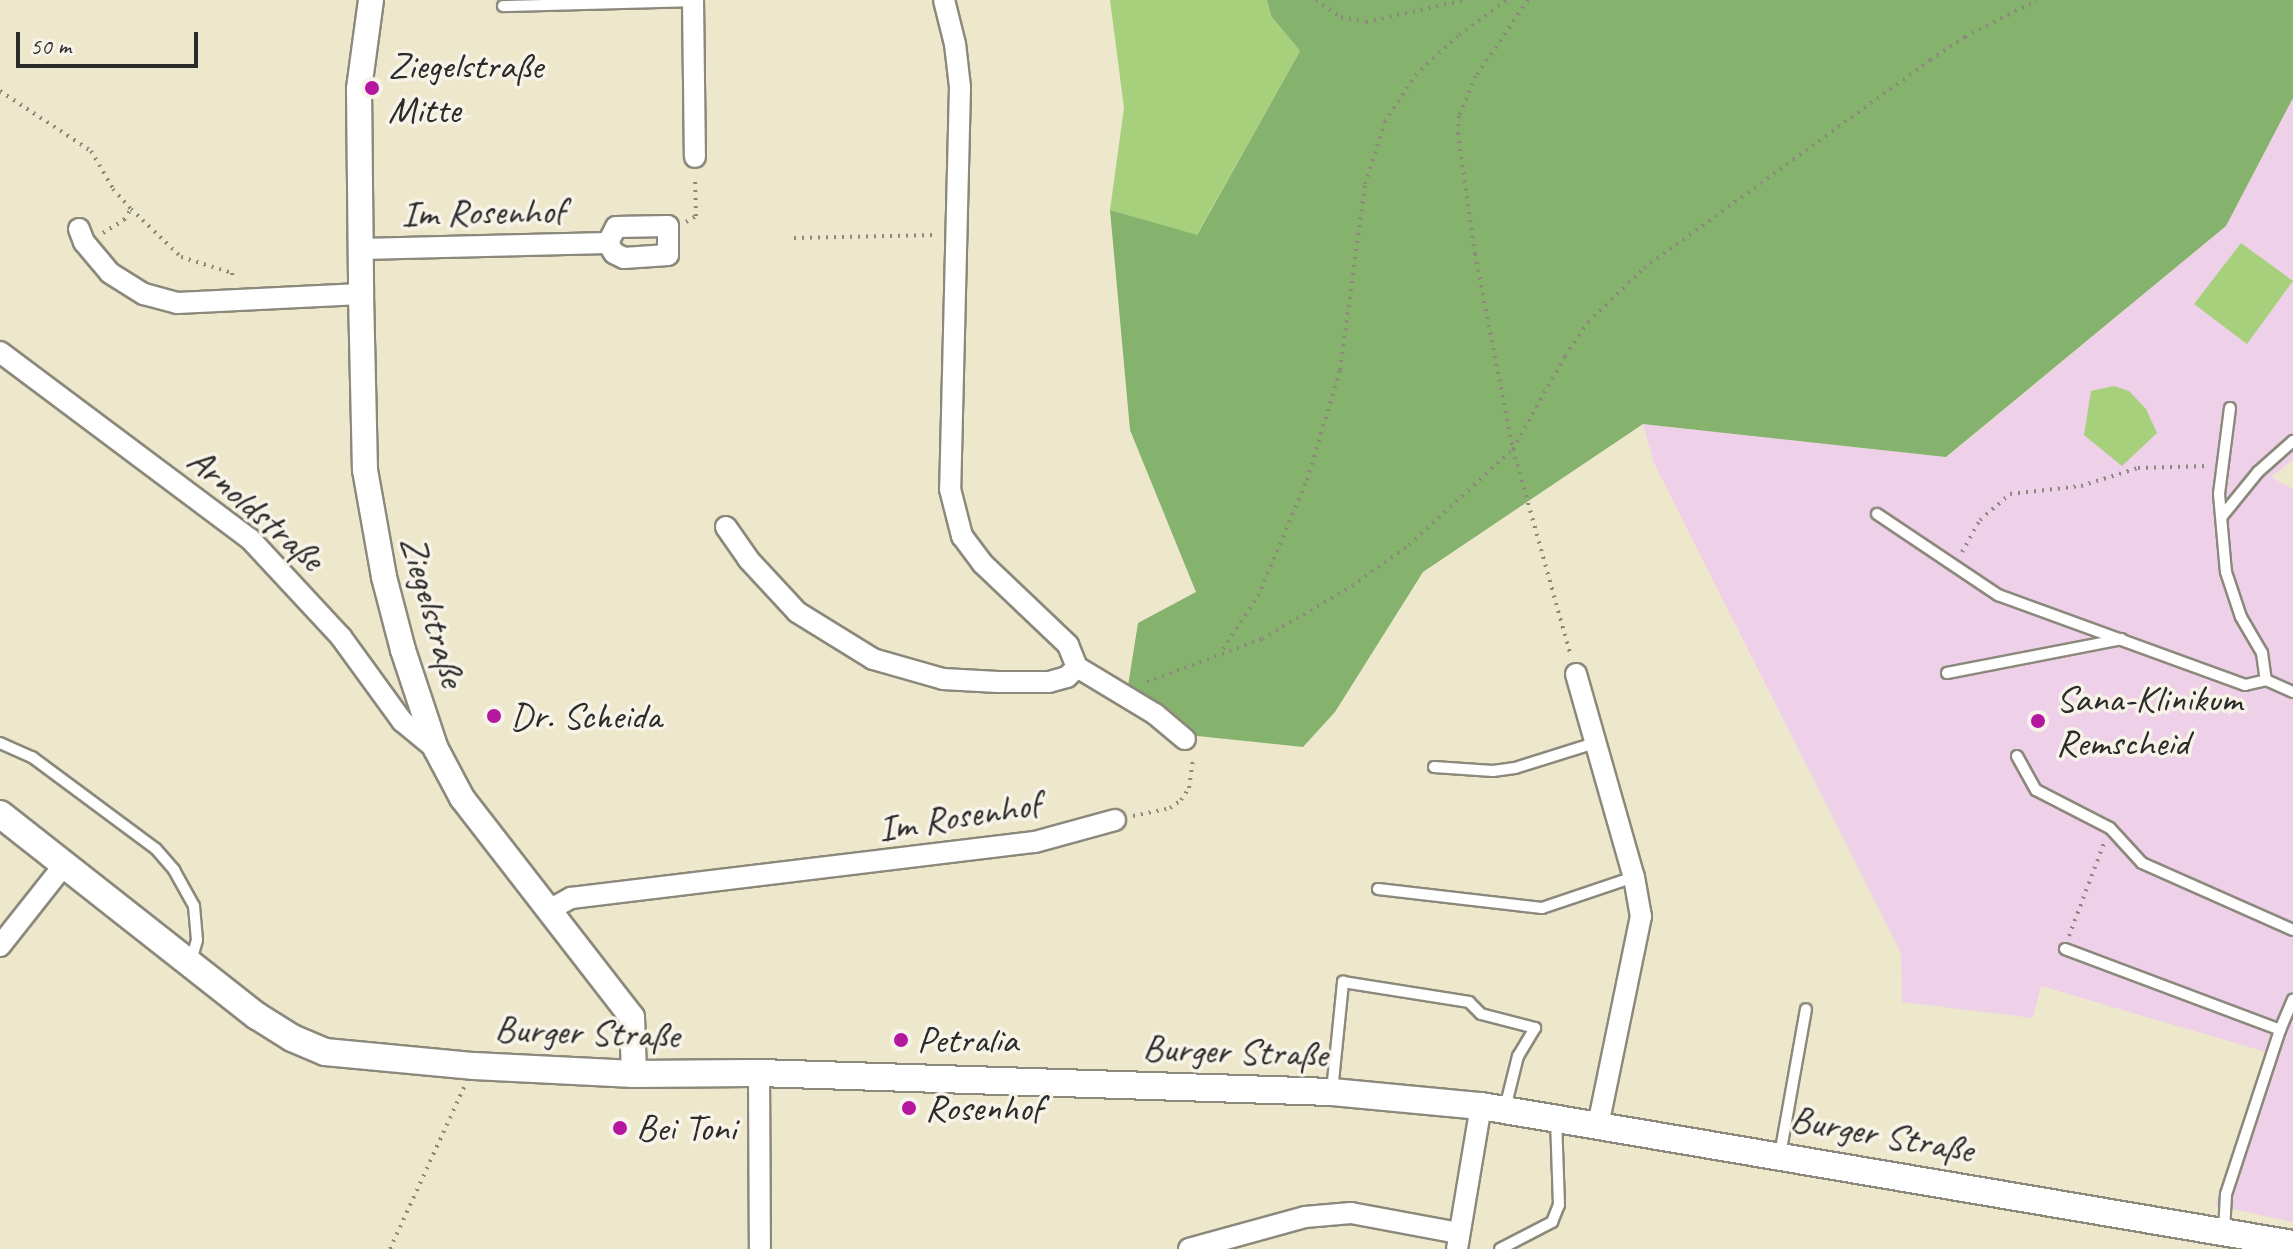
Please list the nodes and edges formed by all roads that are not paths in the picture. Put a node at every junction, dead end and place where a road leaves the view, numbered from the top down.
1 (371, 0) edge
2 (944, 0) edge
3 (693, 1) edge
4 (503, 6) dead end
5 (695, 165) road end
6 (81, 236) road end
7 (608, 243) dead end
8 (361, 249) junction
9 (361, 294) junction
10 (0, 352) edge
11 (2230, 408) dead end
12 (2293, 441) edge
13 (1877, 514) dead end
14 (2223, 515) junction
15 (726, 527) dead end
16 (2122, 639) junction
17 (1077, 667) junction
18 (1947, 673) dead end
19 (1576, 674) road end
20 (2266, 680) junction
21 (2293, 692) edge
22 (1185, 739) road end
23 (0, 743) edge
24 (1595, 743) junction
25 (436, 749) junction
26 (2017, 756) dead end
27 (1434, 767) dead end
28 (0, 814) edge
29 (1115, 820) road end
30 (64, 865) junction
31 (1634, 877) junction
32 (1378, 889) dead end
33 (549, 910) junction
34 (2293, 930) edge
35 (0, 946) edge
36 (2065, 949) road end
37 (190, 964) junction
38 (2293, 1000) edge
39 (1806, 1009) dead end
40 (2280, 1030) junction
41 (759, 1073) junction
42 (634, 1074) junction
43 (1332, 1092) junction
44 (1493, 1108) junction
45 (1556, 1119) junction
46 (1598, 1126) junction
47 (1780, 1155) junction
48 (2224, 1230) junction
49 (1458, 1241) edge
50 (2293, 1244) edge
51 (760, 1249) edge
52 (1189, 1249) edge
53 (1500, 1249) edge

1 - 8 street, Ziegelstraße
2 - 17 street
3 - 4 lane
3 - 5 street
6 - 9 street
7 - 8 street, Im Rosenhof
8 - 9 street, Ziegelstraße
9 - 25 street, Ziegelstraße
10 - 25 street, Arnoldstraße
11 - 14 lane
12 - 14 lane
13 - 16 lane
14 - 20 lane
15 - 17 street
16 - 18 lane
16 - 20 lane
17 - 22 street
19 - 24 street
20 - 21 lane
23 - 37 lane
24 - 27 lane
24 - 31 street
25 - 33 street, Ziegelstraße
26 - 34 lane
28 - 30 main road, Burger Straße
29 - 33 street, Im Rosenhof
30 - 35 street
30 - 37 main road, Burger Straße
31 - 32 lane
31 - 46 street
33 - 42 street, Ziegelstraße
36 - 40 lane
37 - 42 main road, Burger Straße
38 - 40 lane
39 - 47 lane
40 - 48 lane
41 - 42 main road, Burger Straße
41 - 43 main road, Burger Straße
41 - 51 street
43 - 44 main road, Burger Straße
43 - 44 lane
44 - 45 main road, Burger Straße
44 - 49 street
45 - 46 main road, Burger Straße
45 - 53 lane
46 - 47 main road, Burger Straße
47 - 48 main road, Burger Straße
48 - 50 main road, Burger Straße
49 - 52 street

